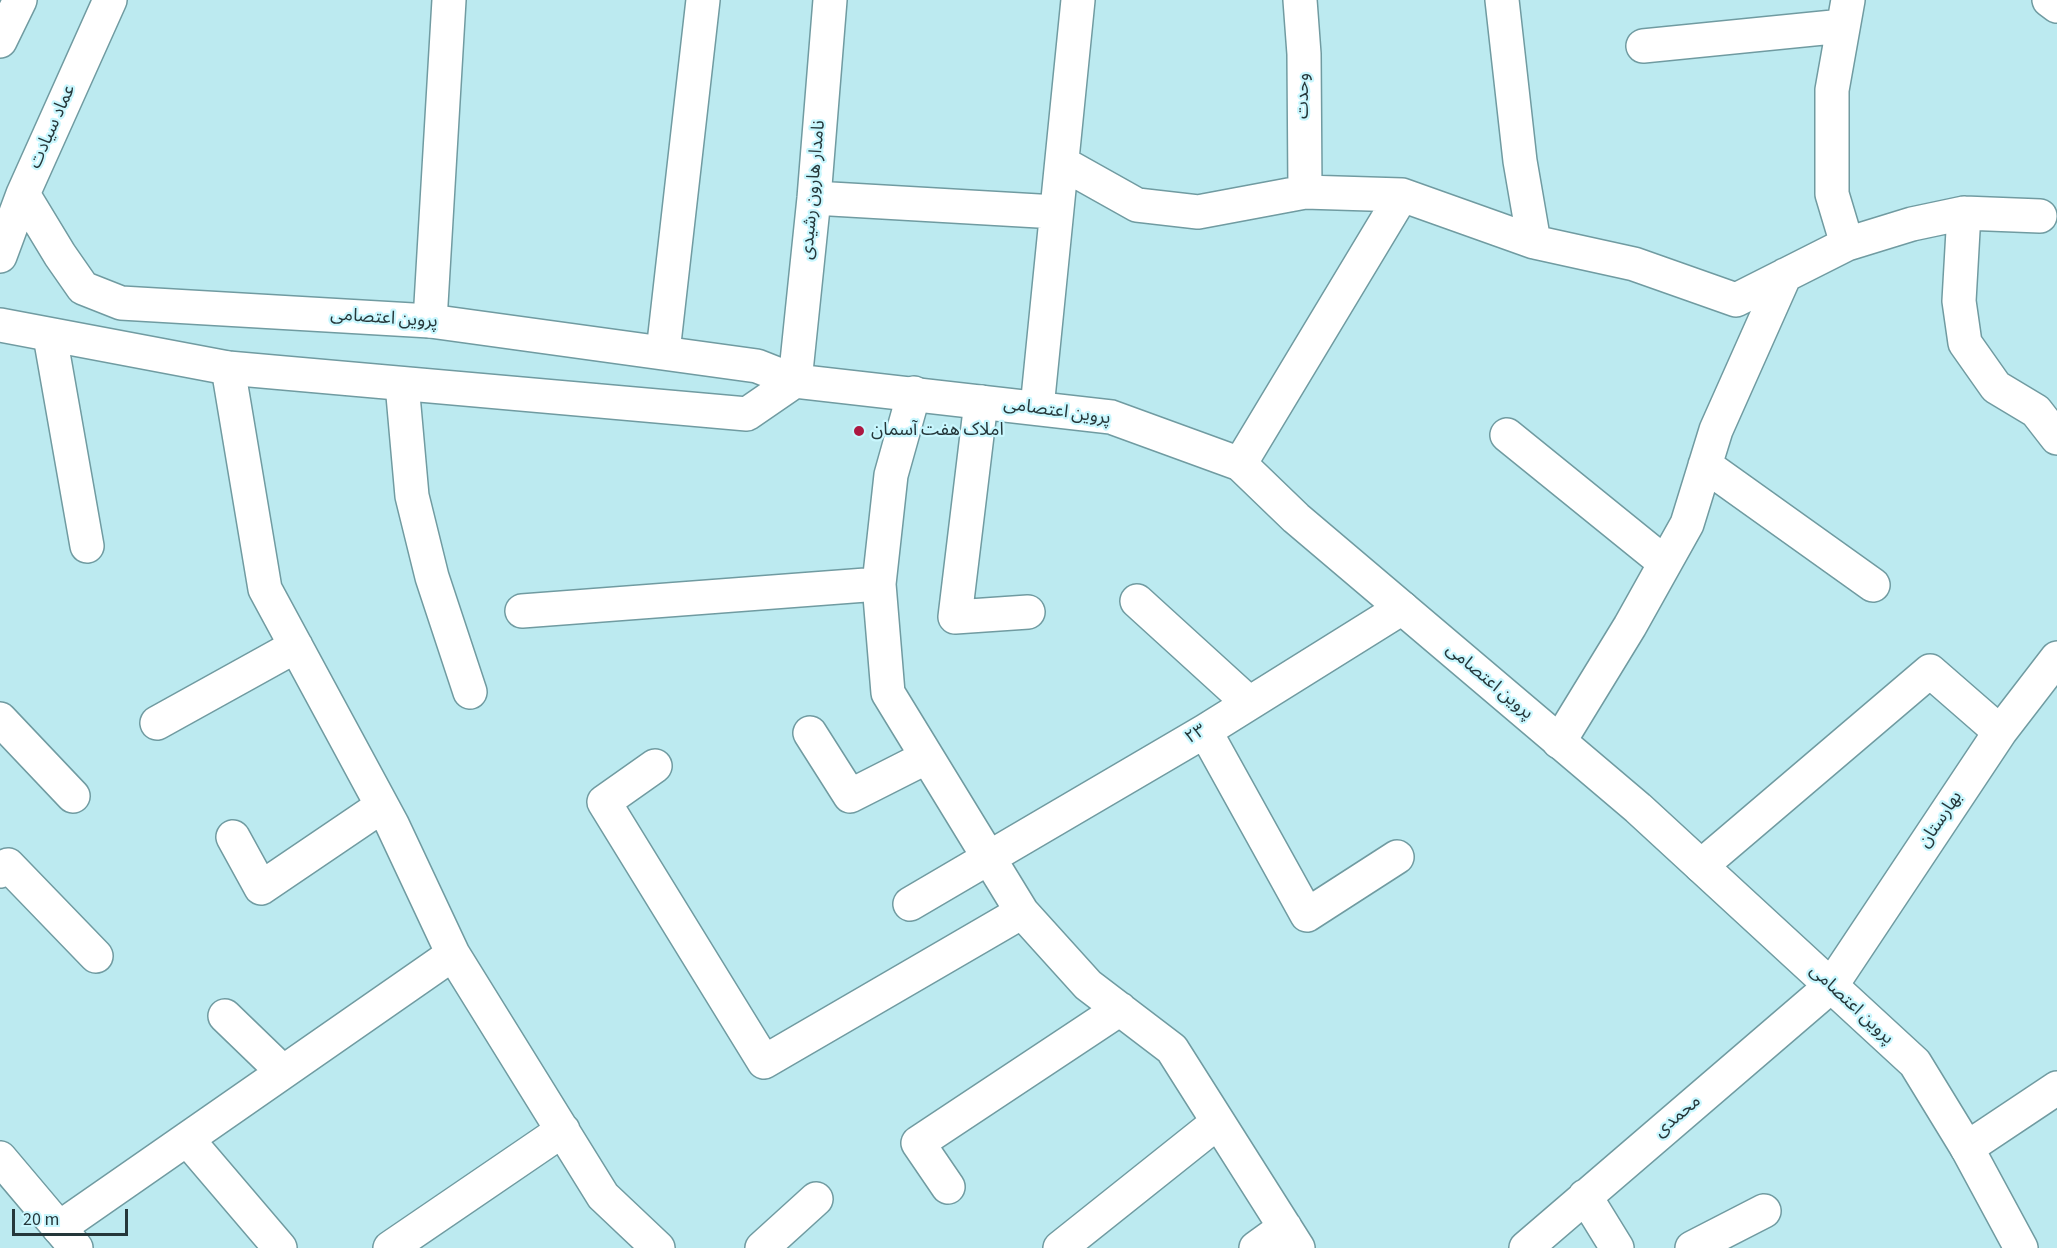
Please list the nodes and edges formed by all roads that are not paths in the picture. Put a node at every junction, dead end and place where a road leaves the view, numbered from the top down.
1 (20, 0) edge
2 (110, 0) edge
3 (449, 0) edge
4 (703, 0) edge
5 (830, 0) edge
6 (1078, 0) edge
7 (1300, 0) edge
8 (1502, 0) edge
9 (2049, 0) edge
10 (2057, 6) edge
11 (1846, 13) edge
12 (0, 41) edge
13 (1642, 46) dead end
14 (1062, 163) junction
15 (1305, 192) junction
16 (23, 194) junction
17 (1402, 195) junction
18 (814, 198) junction
19 (1056, 212) junction
20 (1964, 213) junction
21 (2040, 216) dead end
22 (1534, 242) junction
23 (1847, 244) junction
24 (0, 256) edge
25 (1785, 275) junction
26 (430, 321) junction
27 (0, 325) edge
28 (50, 336) junction
29 (663, 352) junction
30 (228, 368) junction
31 (795, 381) junction
32 (402, 384) junction
33 (914, 393) junction
34 (981, 402) junction
35 (1037, 408) junction
36 (1507, 435) dead end
37 (2057, 438) edge
38 (1240, 464) junction
39 (1705, 465) junction
40 (87, 546) dead end
41 (1665, 563) junction
42 (879, 584) junction
43 (1874, 585) dead end
44 (1137, 601) dead end
45 (1402, 608) junction
46 (522, 611) dead end
47 (1028, 612) dead end
48 (296, 645) junction
49 (2057, 658) edge
50 (470, 692) dead end
51 (1249, 703) junction
52 (0, 719) edge
53 (157, 723) dead end
54 (1205, 731) junction
55 (2000, 732) junction
56 (810, 733) dead end
57 (1559, 741) junction
58 (927, 757) junction
59 (655, 766) dead end
60 (73, 796) dead end
61 (382, 806) junction
62 (233, 837) dead end
63 (1396, 857) dead end
64 (988, 858) junction
65 (1701, 866) junction
66 (0, 871) edge
67 (910, 904) dead end
68 (1022, 912) junction
69 (453, 954) junction
70 (96, 956) dead end
71 (1831, 986) junction
72 (1120, 1009) junction
73 (225, 1016) dead end
74 (283, 1072) junction
75 (2057, 1088) edge
76 (1218, 1122) junction
77 (563, 1130) junction
78 (187, 1139) junction
79 (1966, 1148) junction
80 (0, 1158) edge
81 (948, 1187) dead end
82 (1585, 1196) junction
83 (816, 1199) dead end
84 (1764, 1211) dead end
85 (1291, 1237) edge
86 (67, 1238) edge
87 (280, 1248) edge
88 (390, 1248) edge
89 (658, 1248) edge
90 (762, 1248) edge
91 (1060, 1248) edge
92 (1256, 1248) edge
93 (1526, 1248) edge
94 (1617, 1248) edge
95 (1692, 1248) edge
96 (2021, 1248) edge

1 - 12 street
2 - 16 street, عماد سیادت
3 - 26 street
4 - 29 street
5 - 18 street, نامدار هارون رشیدی
6 - 14 street
7 - 15 street, وحدت
8 - 22 street
9 - 10 street
11 - 13 street
11 - 23 street
14 - 15 street
14 - 19 street
15 - 17 street
16 - 24 street, عماد سیادت
16 - 26 street, پروین اعتصامی
17 - 22 street
17 - 38 street
18 - 19 street
18 - 31 street, نامدار هارون رشیدی
19 - 35 street
20 - 21 street
20 - 23 street
20 - 37 street
22 - 25 street
23 - 25 street
25 - 39 street
26 - 29 street, پروین اعتصامی
27 - 28 street
28 - 30 street
28 - 40 street
29 - 31 street, پروین اعتصامی
30 - 32 street
30 - 48 street
31 - 32 street
31 - 33 street, پروین اعتصامی
32 - 50 street
33 - 34 street, پروین اعتصامی
33 - 42 street
34 - 35 street, پروین اعتصامی
34 - 47 street
35 - 38 street, پروین اعتصامی
36 - 41 street
38 - 45 street, پروین اعتصامی
39 - 41 street
39 - 43 street
41 - 57 street
42 - 46 street
42 - 58 street
44 - 51 street
45 - 51 street, ۲۳
45 - 57 street, پروین اعتصامی
48 - 53 street
48 - 61 street
49 - 55 street, بهارستان
51 - 54 street, ۲۳
52 - 60 street
54 - 63 street
54 - 64 street, ۲۳
55 - 65 street
55 - 71 street, بهارستان
56 - 58 street
57 - 65 street, پروین اعتصامی
58 - 64 street
59 - 68 street
61 - 62 street
61 - 69 street
64 - 67 street, ۲۳
64 - 68 street
65 - 71 street, پروین اعتصامی
66 - 70 street
68 - 72 street
69 - 74 street
69 - 77 street
71 - 79 street, پروین اعتصامی
71 - 82 street, محمدی
72 - 76 street
72 - 81 street
73 - 74 street
74 - 78 street
75 - 79 street
76 - 85 street
76 - 91 street
77 - 88 street
77 - 89 street
78 - 86 street
78 - 87 street
79 - 96 street, پروین اعتصامی
80 - 86 street
82 - 93 street, محمدی
82 - 94 street
83 - 90 street
84 - 95 street
85 - 92 street

